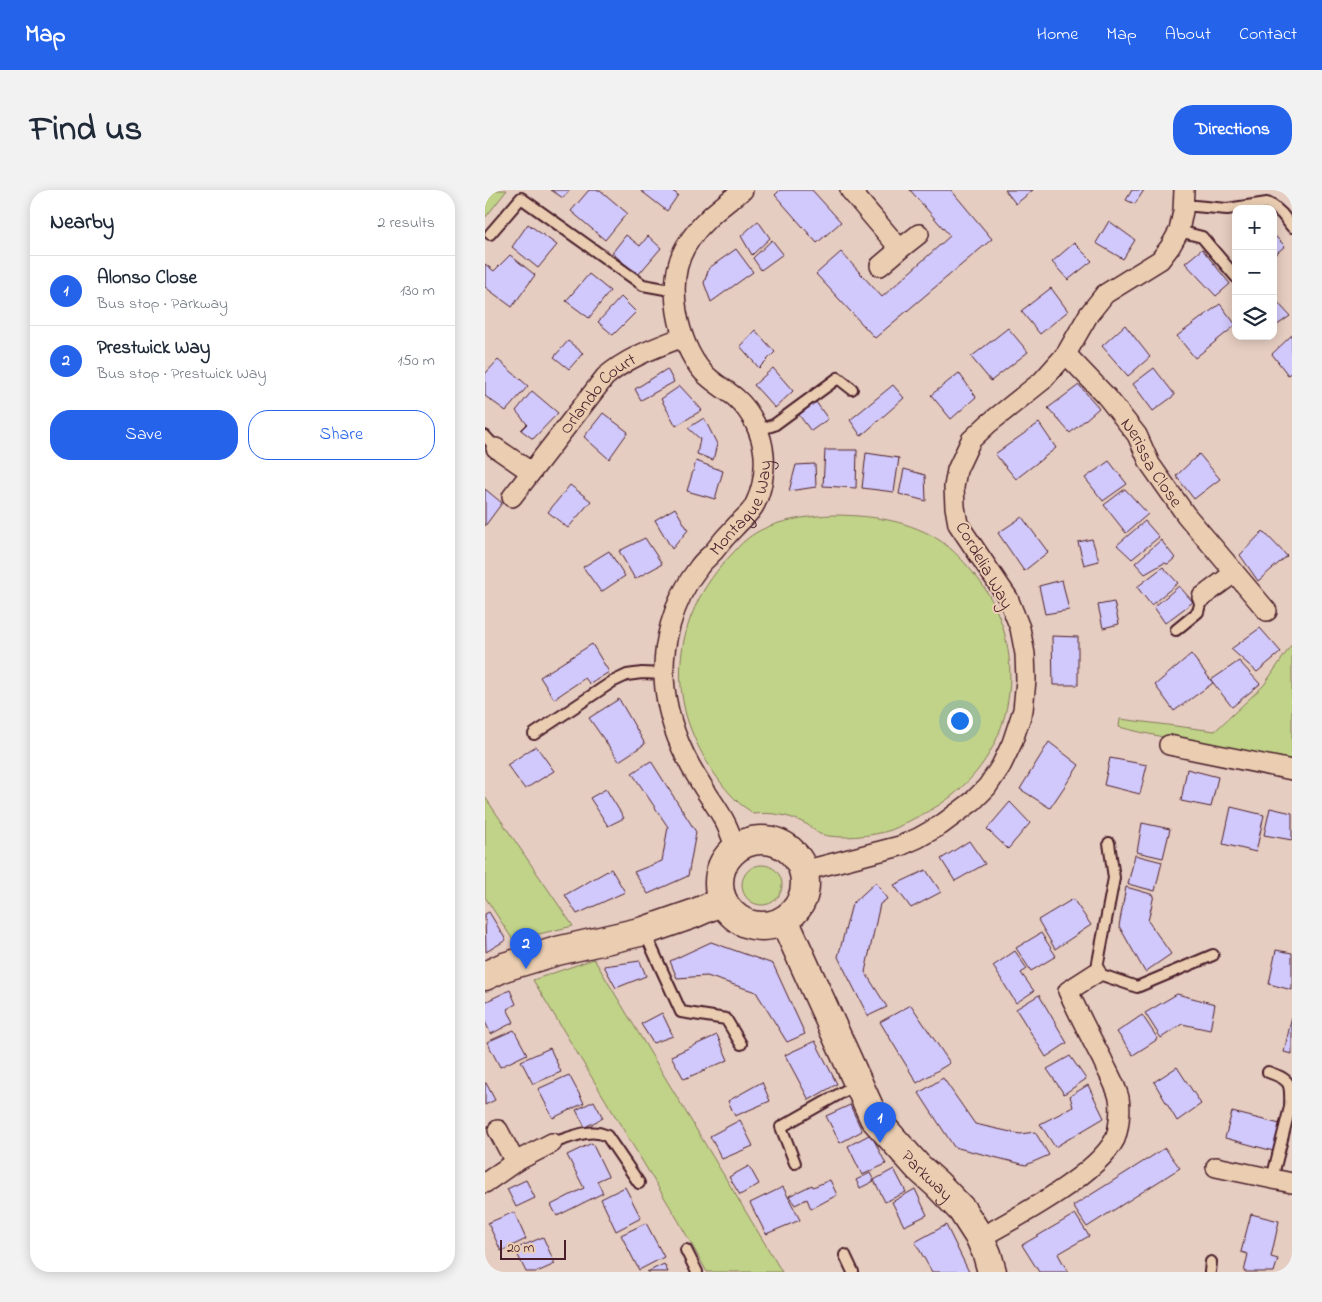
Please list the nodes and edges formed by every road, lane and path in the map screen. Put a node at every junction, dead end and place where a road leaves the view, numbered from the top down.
1 (743, 190) edge
2 (850, 190) edge
3 (1184, 197) edge
4 (1292, 227) edge
5 (1179, 231) junction
6 (490, 234) dead end
7 (919, 234) dead end
8 (900, 249) junction
9 (880, 266) dead end
10 (1232, 273) edge
11 (676, 292) junction
12 (683, 337) junction
13 (1065, 354) junction
14 (852, 389) dead end
15 (758, 430) junction
16 (491, 442) edge
17 (531, 472) junction
18 (512, 497) dead end
19 (1234, 573) junction
20 (1203, 597) joint
21 (1267, 611) dead end
22 (1176, 630) dead end
23 (664, 674) junction
24 (534, 734) dead end
25 (1169, 744) dead end
26 (1292, 770) edge
27 (1109, 843) dead end
28 (736, 849) junction
29 (803, 872) junction
30 (723, 901) junction
31 (784, 920) junction
32 (644, 930) junction
33 (1213, 955) dead end
34 (1096, 973) junction
35 (485, 976) edge
36 (741, 1044) dead end
37 (1268, 1072) dead end
38 (858, 1083) junction
39 (498, 1130) dead end
40 (552, 1142) joint
41 (515, 1162) junction
42 (795, 1163) dead end
43 (1217, 1167) dead end
44 (1272, 1179) junction
45 (485, 1183) edge
46 (639, 1183) dead end
47 (1292, 1183) edge
48 (980, 1238) junction
49 (686, 1250) dead end
50 (845, 1255) dead end
51 (697, 1272) edge
52 (853, 1272) edge
53 (992, 1272) edge

1 - 11 street, Montague Way
2 - 8 street
3 - 4 lane
3 - 5 street, Cordelia Way
5 - 10 lane
5 - 13 street, Cordelia Way
6 - 11 lane
7 - 8 street
8 - 9 street
11 - 12 street, Montague Way
12 - 15 street, Montague Way
12 - 17 street, Orlando Court
13 - 19 street, Nerissa Close
13 - 29 street, Cordelia Way
14 - 15 lane
15 - 23 street, Montague Way
16 - 17 street
17 - 18 street, Orlando Court
19 - 20 street
19 - 21 street, Nerissa Close
20 - 22 lane
23 - 24 lane
23 - 28 street, Montague Way
25 - 26 street
27 - 34 lane
28 - 29 street
28 - 30 street
29 - 31 street
30 - 31 street
30 - 32 street
31 - 38 street, Parkway
32 - 35 street
32 - 36 lane
33 - 34 lane
34 - 48 street
37 - 44 lane
38 - 42 lane
38 - 48 street, Parkway
39 - 41 street
40 - 41 street
40 - 46 lane
41 - 45 street
43 - 44 street
44 - 47 street
48 - 53 street, Parkway
49 - 51 lane
50 - 52 lane

